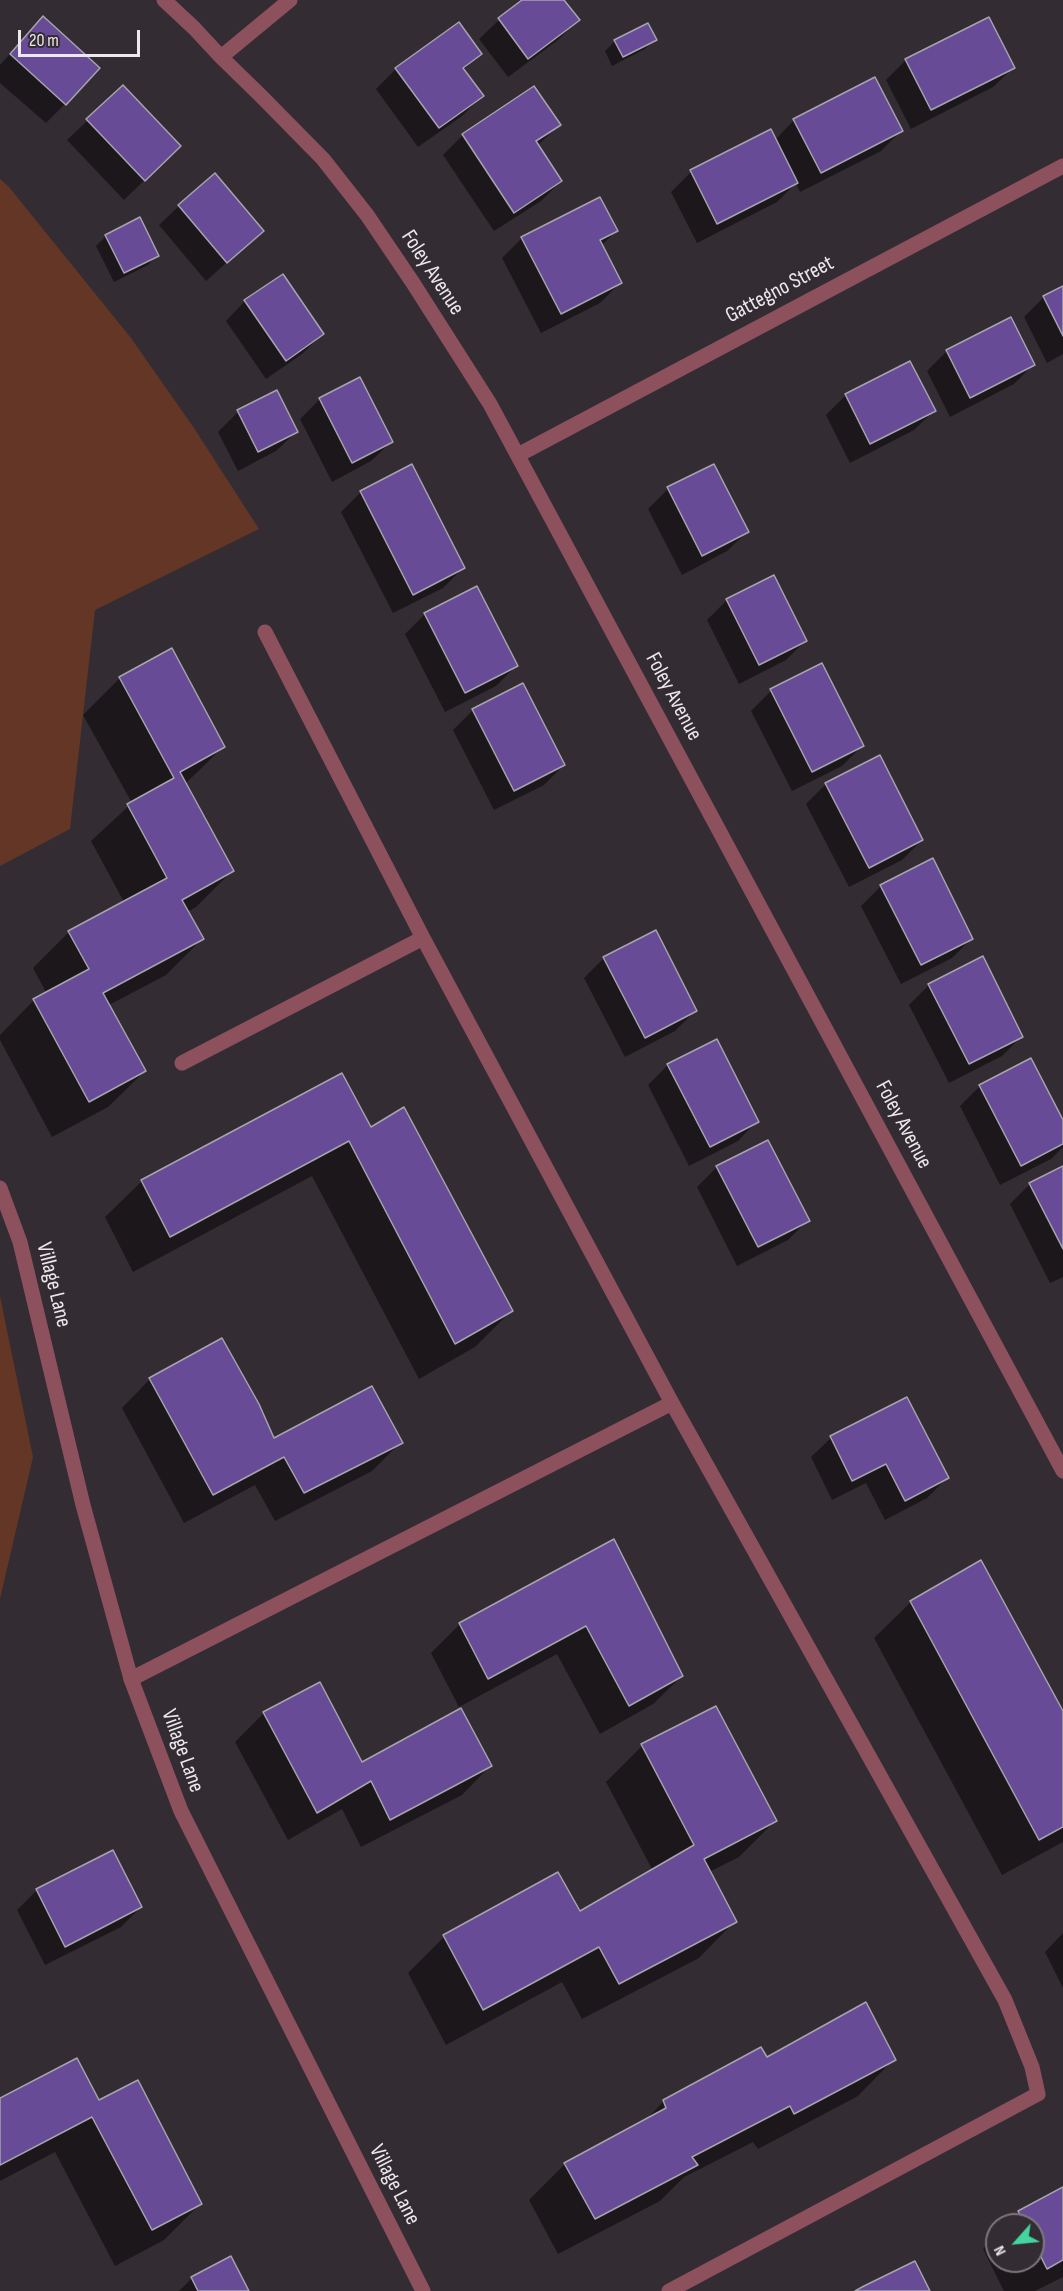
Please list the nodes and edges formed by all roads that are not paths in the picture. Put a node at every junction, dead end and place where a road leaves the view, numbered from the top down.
1 (164, 0) edge
2 (290, 0) edge
3 (221, 57) junction
4 (1063, 166) edge
5 (519, 455) junction
6 (265, 632) dead end
7 (423, 938) junction
8 (182, 1063) dead end
9 (0, 1188) edge
10 (672, 1403) junction
11 (1063, 1471) edge
12 (131, 1679) junction
13 (423, 2291) edge
14 (669, 2291) edge

1 - 3 street, Foley Avenue
2 - 3 street
3 - 5 street, Foley Avenue
4 - 5 street, Gattegno Street
5 - 11 street, Foley Avenue
6 - 7 street
7 - 8 street
7 - 10 street
9 - 12 street, Village Lane
10 - 12 street
10 - 14 street
12 - 13 street, Village Lane

